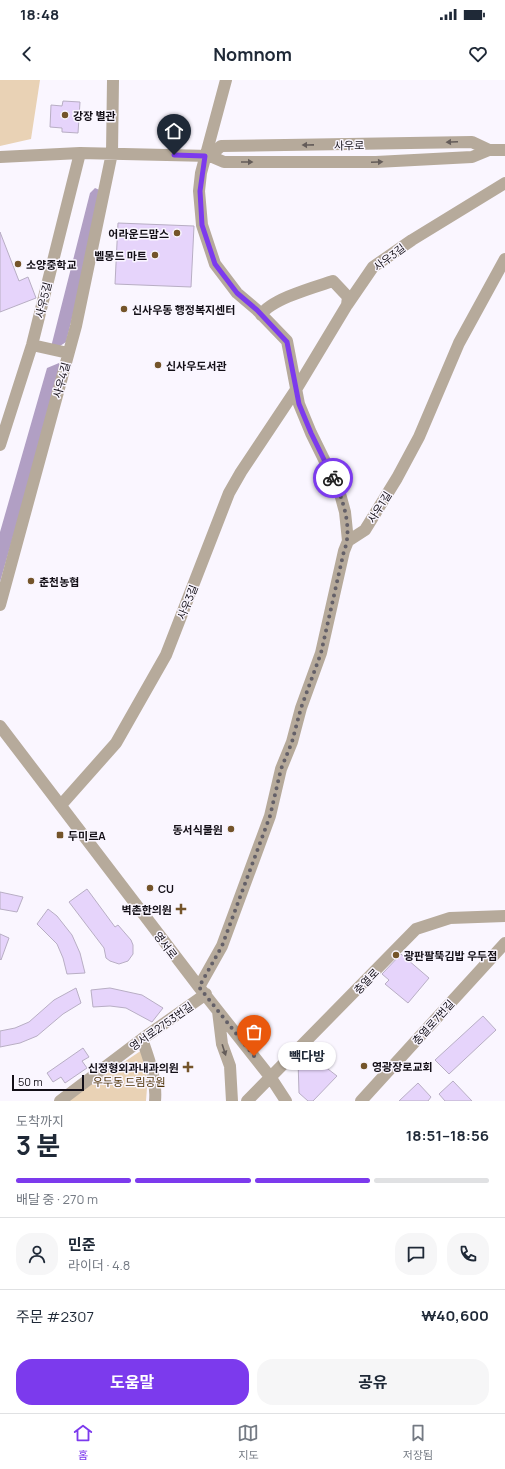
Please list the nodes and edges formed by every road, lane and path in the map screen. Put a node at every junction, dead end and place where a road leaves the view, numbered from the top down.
1 (113, 80) edge
2 (226, 80) edge
3 (489, 150) junction
4 (505, 150) edge
5 (80, 152) junction
6 (112, 153) junction
7 (207, 156) junction
8 (0, 157) edge
9 (505, 183) edge
10 (505, 259) edge
11 (347, 305) junction
12 (261, 315) junction
13 (32, 345) junction
14 (68, 353) junction
15 (297, 388) junction
16 (0, 445) edge
17 (348, 541) junction
18 (0, 605) edge
19 (0, 726) edge
20 (61, 805) junction
21 (505, 916) edge
22 (505, 943) edge
23 (202, 991) junction
24 (218, 1011) junction
25 (142, 1039) junction
26 (271, 1078) junction
27 (60, 1101) edge
28 (155, 1101) edge
29 (232, 1101) edge
30 (247, 1101) edge
31 (286, 1101) edge
32 (362, 1101) edge

1 - 6 street
2 - 7 street
3 - 4 street, 사우로
7 -> 3 street, 사우로
3 -> 7 street, 사우로
5 - 6 street, 사우로
5 - 8 street, 사우로
5 - 13 street, 사우5길
6 - 7 street, 사우로
6 - 14 street, 사우4길
7 - 12 street
9 - 11 street, 사우3길
10 - 17 street, 사우1길
11 - 12 street
11 - 15 street, 사우3길
12 - 15 street
13 - 14 street
13 - 16 street, 사우5길
14 - 18 street, 사우4길
15 - 17 street
15 - 20 street, 사우3길
17 - 23 street
19 - 20 street, 영서로
20 - 23 street, 영서로
21 - 26 street, 충열로
22 - 32 street, 충열로7번길
23 - 24 street, 영서로
23 - 25 street, 영서로2753번길
24 - 26 street, 영서로
24 -> 29 street
25 - 27 street, 영서로2753번길
25 - 28 street
26 - 30 street
26 - 31 street

